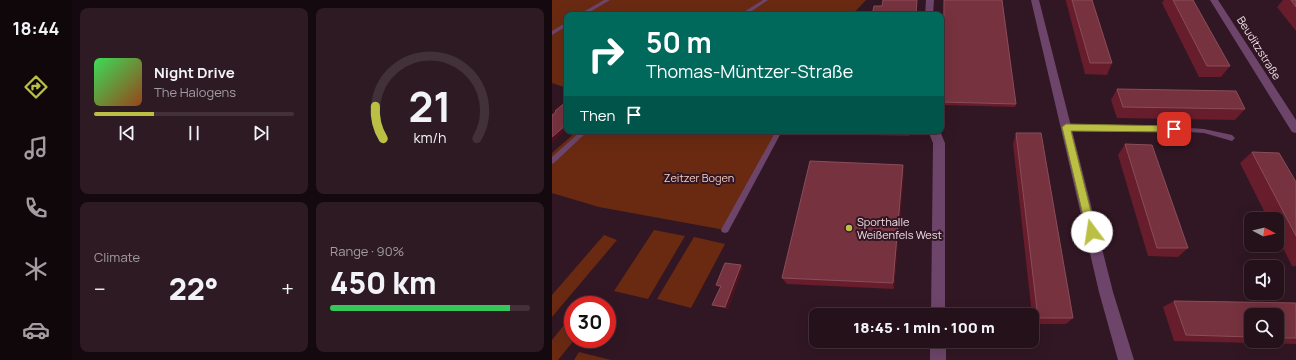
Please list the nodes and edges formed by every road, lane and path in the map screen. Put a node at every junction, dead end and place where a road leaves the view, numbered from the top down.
1 (608, 0) edge
2 (766, 0) edge
3 (930, 0) edge
4 (1035, 0) edge
5 (1214, 0) edge
6 (586, 12) edge
7 (749, 12) edge
8 (930, 12) edge
9 (564, 26) edge
10 (552, 33) edge
11 (1066, 127) junction
12 (1296, 129) edge
13 (582, 134) edge
14 (778, 134) edge
15 (935, 134) edge
16 (1232, 138) dead end
17 (552, 161) edge
18 (725, 230) dead end
19 (938, 308) edge
20 (938, 348) edge
21 (938, 360) edge
22 (1126, 360) edge
23 (1134, 360) edge

1 - 6 lane
2 - 7 lane
3 - 8 street
4 - 11 street
5 - 12 street, Beuditzstraße
9 - 10 lane
11 - 16 lane
11 - 22 street
13 - 17 lane
14 - 18 lane
15 - 19 street
20 - 21 street
22 - 23 lane

